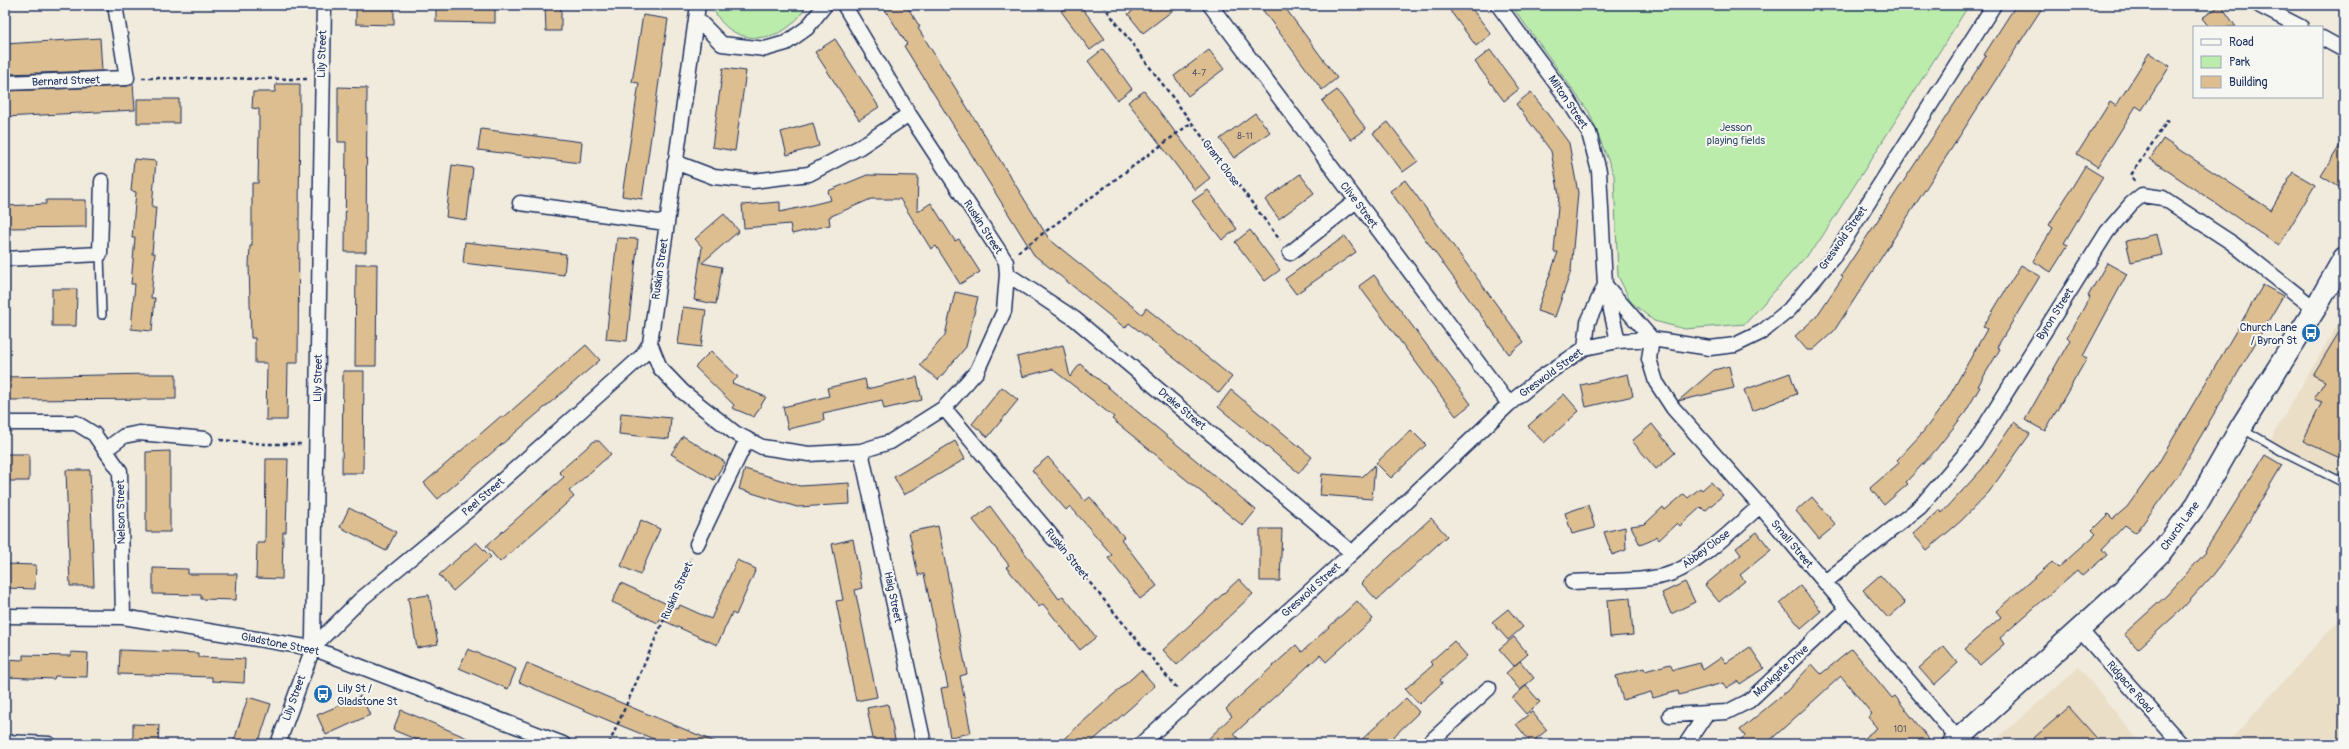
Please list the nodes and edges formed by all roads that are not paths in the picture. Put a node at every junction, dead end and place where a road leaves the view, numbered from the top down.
1 (115, 5) edge
2 (324, 5) edge
3 (825, 5) edge
4 (844, 5) edge
5 (1210, 5) edge
6 (1498, 5) edge
7 (1994, 5) edge
8 (2260, 6) edge
9 (697, 12) edge
10 (2299, 26) edge
11 (2323, 39) edge
12 (2344, 50) edge
13 (5, 83) edge
14 (909, 114) junction
15 (674, 162) junction
16 (102, 181) dead end
17 (1356, 201) junction
18 (520, 203) dead end
19 (666, 223) junction
20 (1290, 253) road end
21 (100, 254) junction
22 (2344, 258) edge
23 (5, 259) edge
24 (1006, 268) junction
25 (1604, 285) junction
26 (2315, 309) junction
27 (102, 315) dead end
28 (1652, 339) junction
29 (1618, 341) junction
30 (650, 343) junction
31 (1585, 348) junction
32 (1509, 404) junction
33 (944, 408) junction
34 (5, 423) edge
35 (2241, 428) junction
36 (205, 439) road end
37 (747, 439) junction
38 (105, 450) junction
39 (861, 451) junction
40 (2344, 483) edge
41 (1760, 506) junction
42 (1054, 539) road end
43 (697, 544) road end
44 (1352, 553) junction
45 (1572, 582) dead end
46 (1825, 582) junction
47 (1847, 609) junction
48 (5, 616) edge
49 (123, 617) junction
50 (2080, 630) junction
51 (312, 648) junction
52 (1489, 688) dead end
53 (1706, 714) junction
54 (1670, 715) dead end
55 (5, 742) edge
56 (1956, 742) edge
57 (49, 744) edge
58 (278, 744) edge
59 (562, 744) edge
60 (924, 744) edge
61 (1141, 744) edge
62 (1428, 744) edge
63 (1686, 744) edge
64 (2181, 744) edge

1 - 13 street, Bernard Street
2 - 51 street, Lily Street
3 - 9 street, Ruskin Street
4 - 14 street, Ruskin Street
5 - 17 street, Clive Street
6 - 25 street, Milton Street
7 - 28 street, Greswold Street
8 - 10 street
9 - 15 street, Ruskin Street
11 - 12 street
14 - 15 street
14 - 24 street, Ruskin Street
15 - 19 street, Ruskin Street
16 - 21 street
17 - 20 street
17 - 32 street, Clive Street
18 - 19 street, Ruskin Street
19 - 30 street, Ruskin Street
21 - 23 street
21 - 27 lane
22 - 26 main road, Church Lane
24 - 33 street, Ruskin Street
24 - 44 street, Drake Street
25 - 28 street
25 - 29 street, Milton Street
25 - 31 street, Milton Street
26 - 35 main road, Church Lane
26 - 46 street, Byron Street
28 - 29 street, Greswold Street
28 - 41 street, Small Street
29 - 31 street, Greswold Street
30 - 37 street, Ruskin Street
30 - 51 street, Peel Street
31 - 32 street, Greswold Street
32 - 44 street, Greswold Street
33 - 39 street, Ruskin Street
33 - 42 street, Ruskin Street
34 - 38 street, Nelson Street
35 - 40 lane
35 - 50 main road, Church Lane
36 - 38 street
37 - 39 street, Ruskin Street
37 - 43 street
38 - 49 street, Nelson Street
39 - 60 street, Haig Street
41 - 45 street, Abbey Close
41 - 46 street, Small Street
44 - 61 street, Greswold Street
46 - 47 street, Small Street
47 - 53 street, Monkgate Drive
47 - 56 street, Small Street
48 - 49 street, Gladstone Street
49 - 51 street, Gladstone Street
50 - 56 main road, Church Lane
50 - 64 street, Ridgacre Road
51 - 58 street, Lily Street
51 - 59 street, Gladstone Street
52 - 62 street
53 - 54 street, Monkgate Drive
53 - 63 street
55 - 57 street

